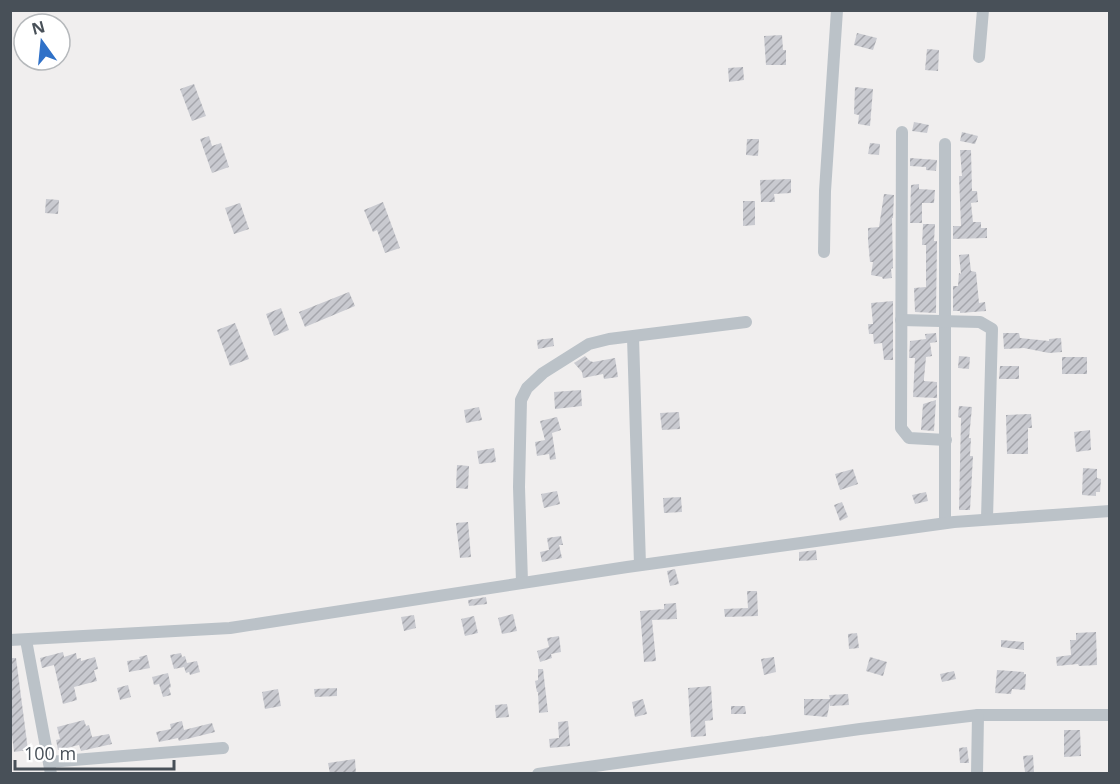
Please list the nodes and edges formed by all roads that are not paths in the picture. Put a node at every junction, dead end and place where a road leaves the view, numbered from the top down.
1 (837, 10) edge
2 (983, 10) edge
3 (979, 57) dead end
4 (902, 132) dead end
5 (945, 144) dead end
6 (824, 252) dead end
7 (901, 320) junction
8 (946, 321) junction
9 (746, 322) dead end
10 (633, 337) junction
11 (946, 440) junction
12 (1110, 511) edge
13 (987, 519) junction
14 (945, 524) junction
15 (640, 565) junction
16 (522, 582) junction
17 (10, 640) edge
18 (26, 640) junction
19 (978, 715) junction
20 (1110, 715) edge
21 (223, 748) dead end
22 (50, 768) edge
23 (552, 773) edge
24 (538, 774) edge
25 (977, 774) edge

1 - 6 street
2 - 3 street
4 - 7 street
5 - 8 street
7 - 8 street
7 - 11 street
8 - 11 street
8 - 13 street
9 - 10 street
10 - 15 street
10 - 16 street
11 - 14 street
12 - 13 street
13 - 14 street
14 - 15 street
15 - 16 street
16 - 18 street
17 - 18 street
18 - 22 street
19 - 20 street
19 - 23 street
19 - 25 street
21 - 22 street
23 - 24 street

